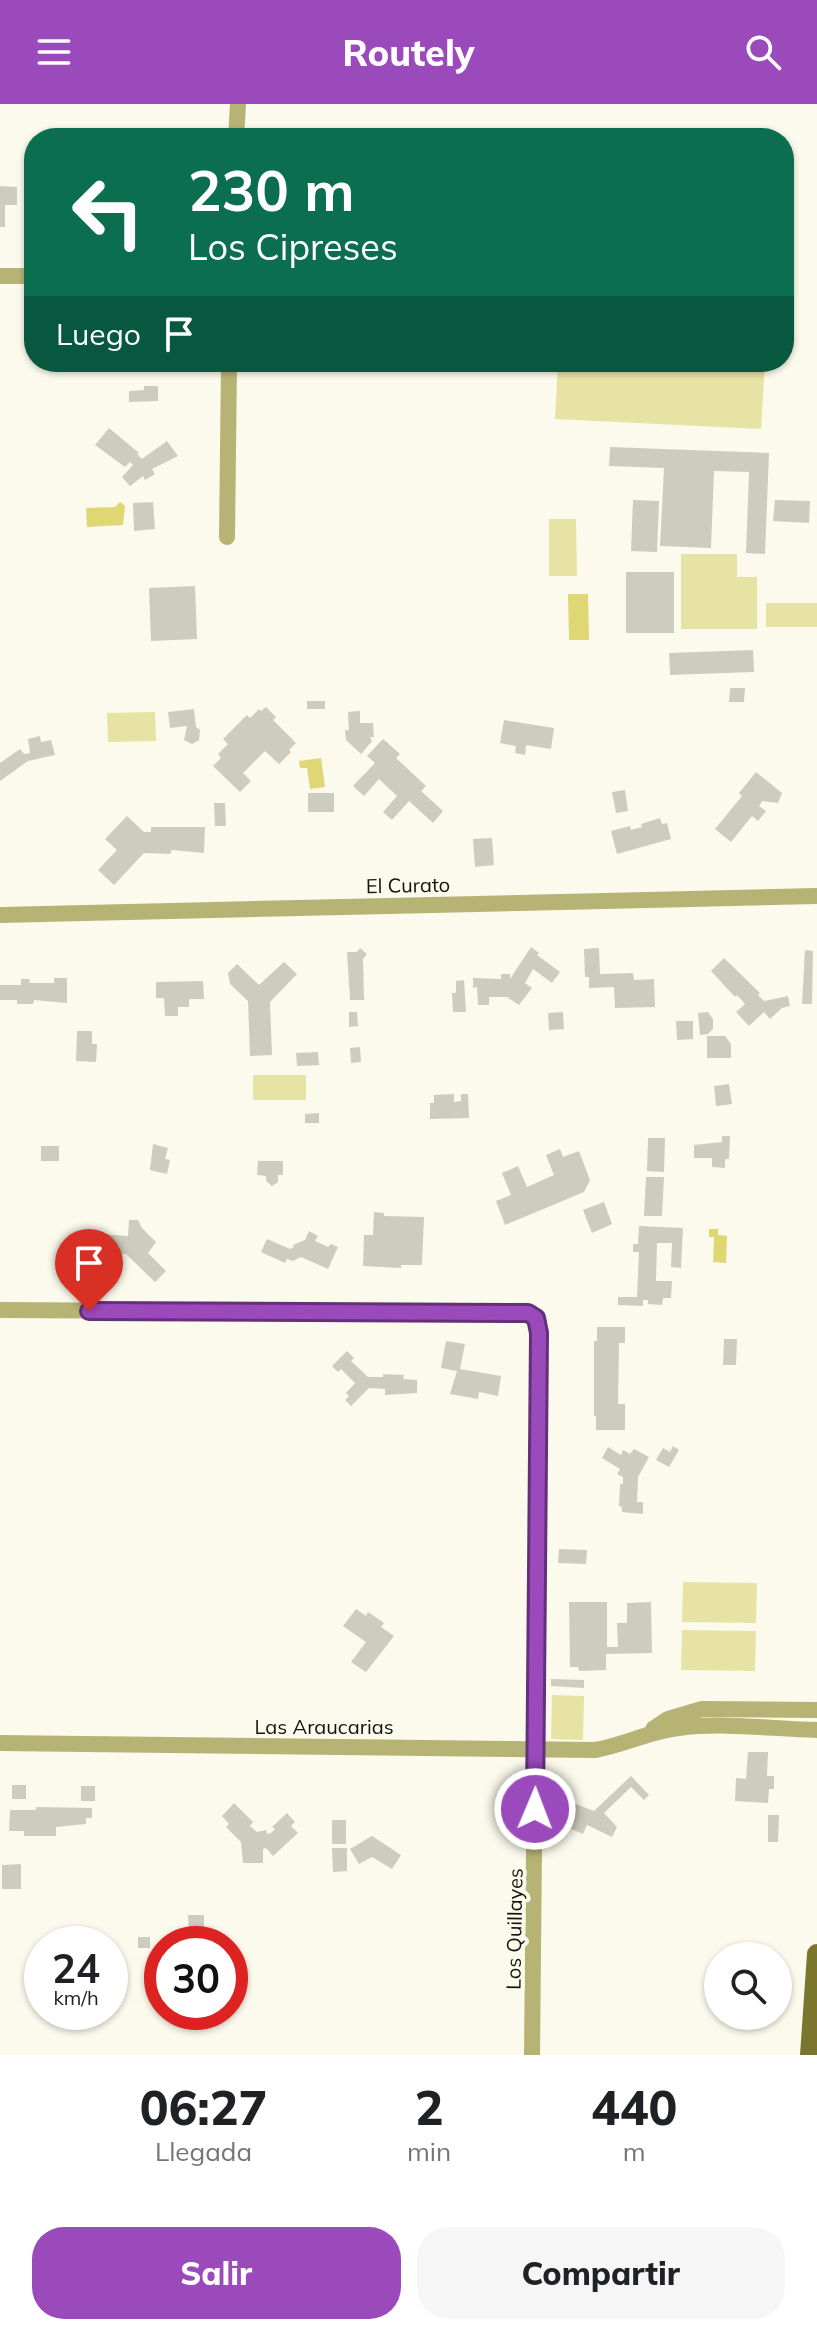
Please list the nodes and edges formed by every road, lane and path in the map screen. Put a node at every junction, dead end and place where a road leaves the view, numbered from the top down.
1 (238, 104) edge
2 (237, 128) edge
3 (0, 276) edge
4 (24, 276) edge
5 (229, 372) edge
6 (227, 537) dead end
7 (817, 896) edge
8 (0, 915) edge
9 (0, 1310) edge
10 (817, 1710) edge
11 (817, 1730) edge
12 (645, 1734) junction
13 (0, 1743) edge
14 (536, 1748) junction
15 (817, 1954) edge
16 (532, 2055) edge
17 (810, 2055) edge

1 - 2 street
3 - 4 street
5 - 6 street
7 - 8 street, El Curato
9 - 14 street, Los Quillayes
10 - 12 street, Las Araucarias
11 - 12 street, Las Araucarias
12 - 14 street, Las Araucarias
13 - 14 street, Las Araucarias
14 - 16 street, Los Quillayes
15 - 17 main road

